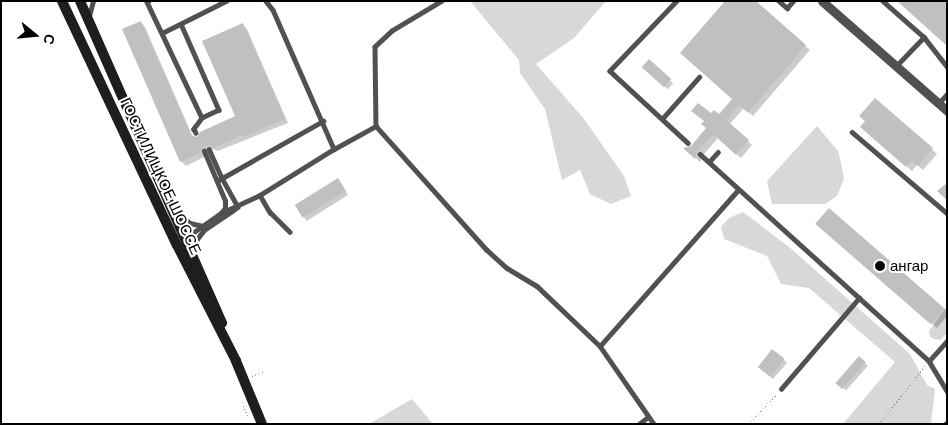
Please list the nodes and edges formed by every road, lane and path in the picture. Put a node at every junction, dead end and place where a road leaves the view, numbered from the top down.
1 (62, 1) edge
2 (80, 1) edge
3 (93, 1) edge
4 (149, 1) edge
5 (226, 1) edge
6 (266, 1) edge
7 (442, 1) edge
8 (677, 1) edge
9 (779, 1) edge
10 (792, 1) edge
11 (822, 1) edge
12 (883, 1) edge
13 (88, 20) junction
14 (181, 24) junction
15 (162, 33) junction
16 (924, 38) junction
17 (947, 66) edge
18 (895, 67) junction
19 (700, 77) dead end
20 (947, 94) edge
21 (938, 104) junction
22 (947, 111) edge
23 (202, 118) junction
24 (662, 119) junction
25 (323, 121) junction
26 (376, 126) junction
27 (198, 132) dead end
28 (852, 132) dead end
29 (688, 143) dead end
30 (334, 149) junction
31 (207, 150) dead end
32 (718, 152) dead end
33 (700, 154) dead end
34 (709, 162) junction
35 (219, 180) junction
36 (738, 190) junction
37 (260, 195) junction
38 (170, 204) junction
39 (238, 206) junction
40 (221, 213) junction
41 (947, 213) edge
42 (203, 226) junction
43 (290, 232) dead end
44 (181, 242) junction
45 (193, 254) junction
46 (859, 298) junction
47 (947, 341) edge
48 (600, 346) junction
49 (236, 361) junction
50 (929, 361) junction
51 (781, 388) joint
52 (947, 391) edge
53 (648, 417) junction
54 (262, 424) edge
55 (639, 424) edge
56 (654, 424) edge
57 (748, 424) edge
58 (879, 424) edge

1 - 44 main road, ГОСТИЛИЦКОЕ ШОССЕ
2 - 13 main road, ГОСТИЛИЦКОЕ ШОССЕ
3 - 13 lane
4 - 15 lane
5 - 14 lane
6 - 25 lane
7 - 26 lane
8 - 24 lane
9 - 10 lane
11 - 18 street
12 - 16 lane
13 - 38 main road, ГОСТИЛИЦКОЕ ШОССЕ
14 - 15 lane
14 - 23 lane
15 - 23 lane
16 - 17 lane
16 - 18 lane
18 - 21 street
19 - 24 lane
20 - 21 lane
21 - 22 street
23 - 27 lane
24 - 29 lane
25 - 30 lane
25 - 35 lane
26 - 30 lane
26 - 48 lane
28 - 41 lane
30 - 37 lane
31 - 35 lane
32 - 34 lane
33 - 34 lane
34 - 36 lane
35 - 39 lane
35 - 40 lane
36 - 46 lane
36 - 48 lane
37 - 39 lane
37 - 43 lane
38 - 42 lane
38 - 44 main road, ГОСТИЛИЦКОЕ ШОССЕ
39 - 40 lane
39 - 45 lane
40 - 42 lane
42 - 44 lane
44 - 45 main road, ГОСТИЛИЦКОЕ ШОССЕ
44 - 49 main road, ГОСТИЛИЦКОЕ ШОССЕ
45 - 49 main road, ГОСТИЛИЦКОЕ ШОССЕ
46 - 50 lane
46 - 51 lane
47 - 50 lane
48 - 53 lane
49 - 54 main road, ГОСТИЛИЦКОЕ ШОССЕ
50 - 52 lane
50 - 58 path
51 - 57 path
53 - 55 lane
53 - 56 lane

